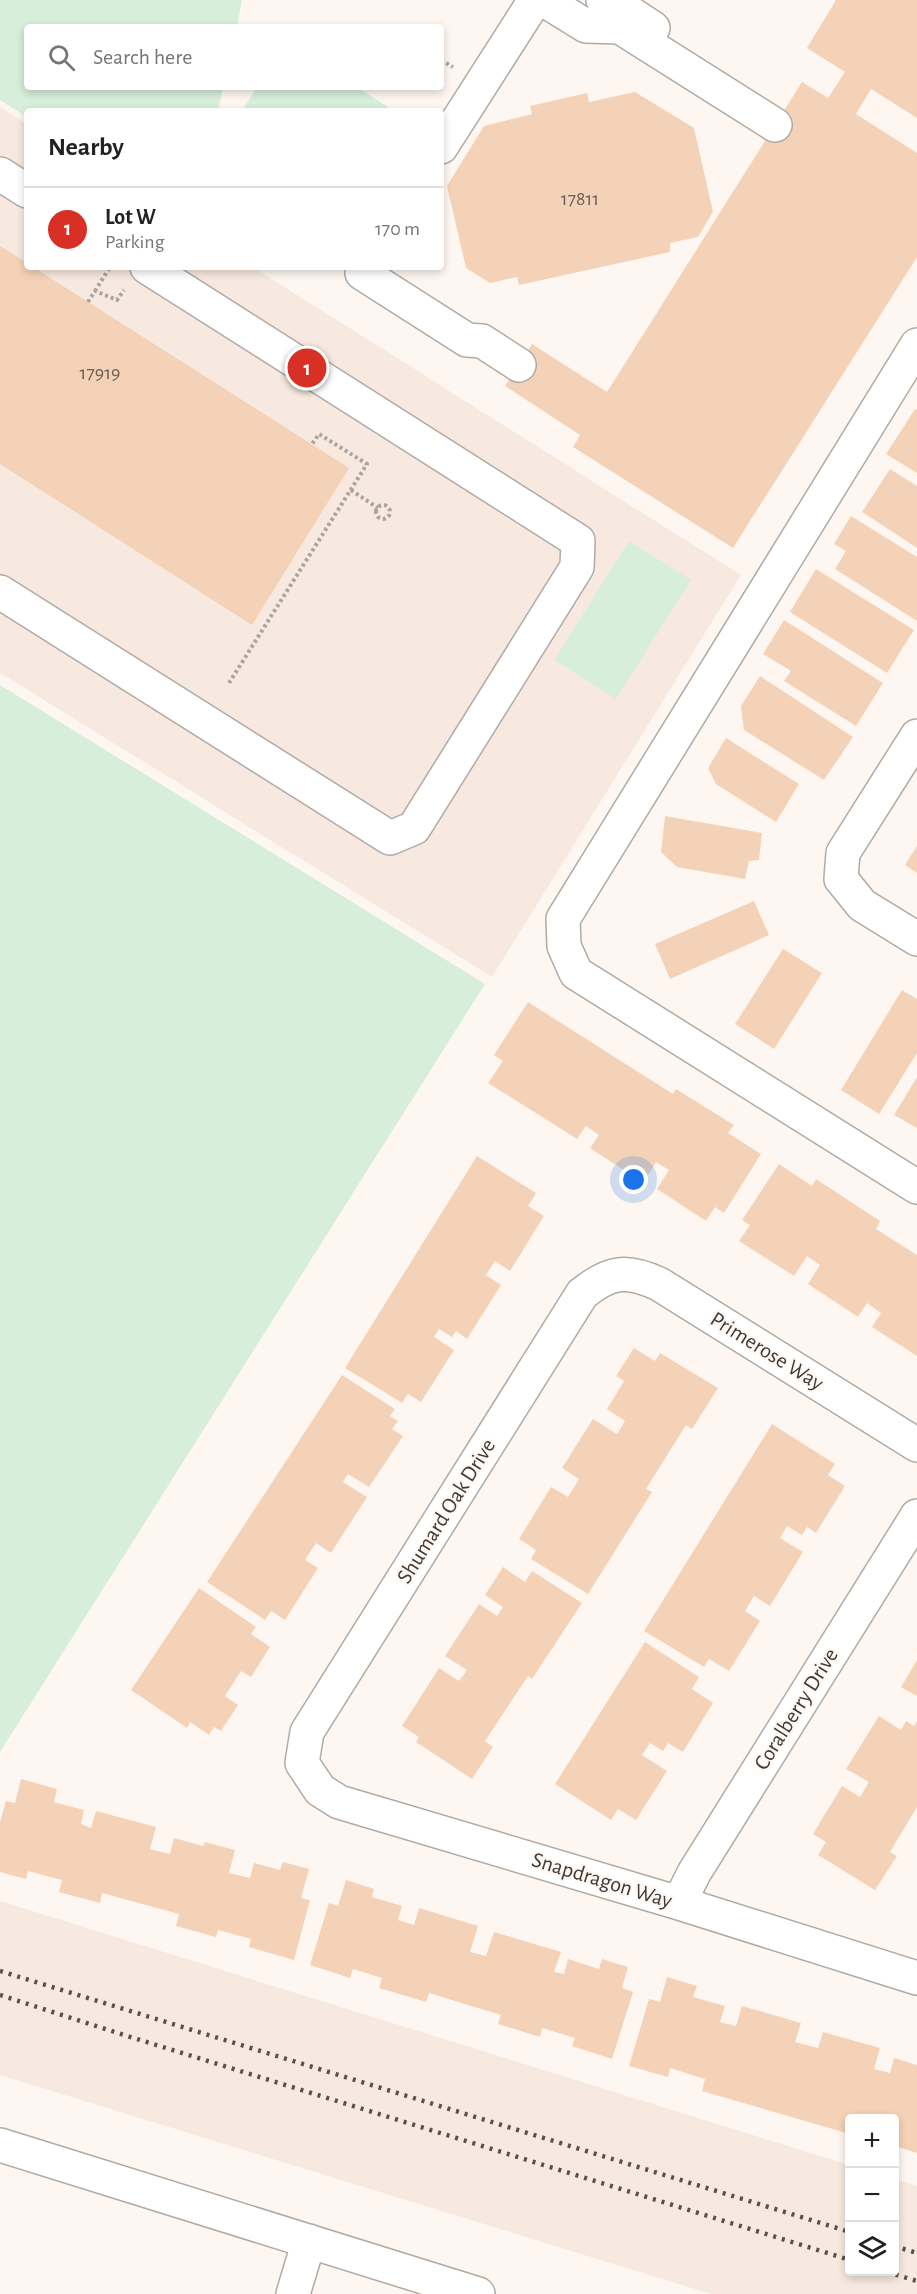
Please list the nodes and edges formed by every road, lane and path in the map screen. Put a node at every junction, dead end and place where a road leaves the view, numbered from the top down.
1 (535, 0) edge
2 (544, 0) edge
3 (603, 0) edge
4 (444, 142) edge
5 (0, 174) edge
6 (24, 189) edge
7 (108, 270) edge
8 (152, 270) edge
9 (362, 270) edge
10 (95, 291) junction
11 (117, 300) dead end
12 (88, 302) dead end
13 (917, 345) edge
14 (519, 365) dead end
15 (312, 444) dead end
16 (351, 490) junction
17 (378, 508) dead end
18 (0, 592) edge
19 (229, 683) dead end
20 (917, 736) edge
21 (917, 939) edge
22 (917, 1187) edge
23 (612, 1275) joint
24 (917, 1445) edge
25 (917, 1516) edge
26 (302, 1763) joint
27 (679, 1903) junction
28 (917, 1978) edge
29 (0, 2145) edge
30 (309, 2241) junction
31 (293, 2294) edge
32 (478, 2294) edge

1 - 4 street
2 - 3 street
5 - 6 street
7 - 10 path
8 - 18 street
9 - 14 street
10 - 11 path
10 - 12 path
13 - 22 street
15 - 16 path
16 - 17 path
16 - 19 path
20 - 21 street
23 - 24 street, Primerose Way
23 - 26 street, Shumard Oak Drive
25 - 27 street, Coralberry Drive
26 - 27 street, Snapdragon Way
27 - 28 street, Snapdragon Way
29 - 30 street
30 - 31 street
30 - 32 street

